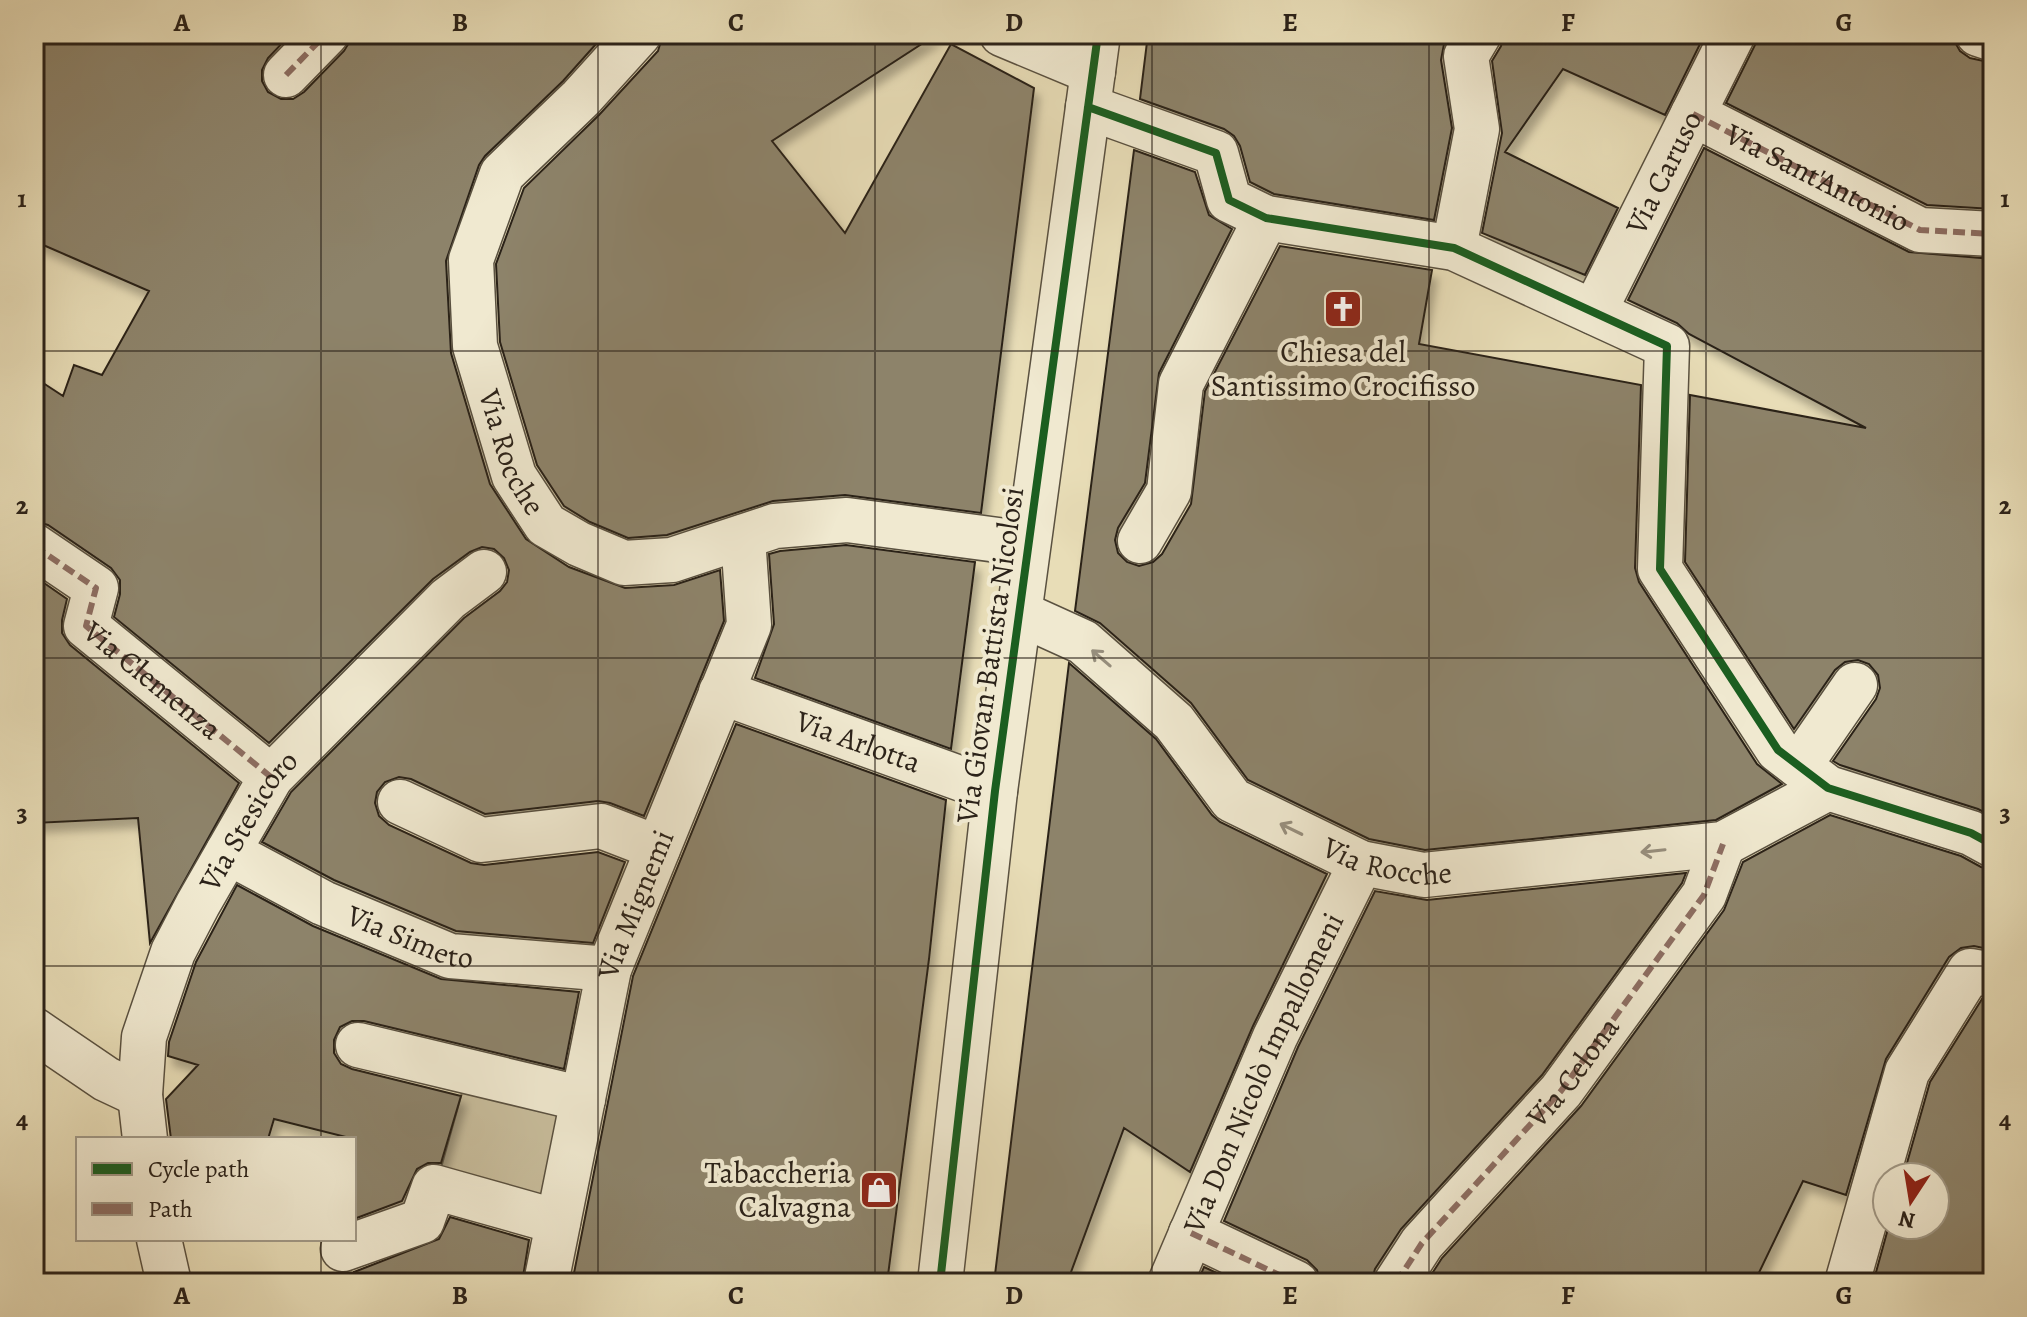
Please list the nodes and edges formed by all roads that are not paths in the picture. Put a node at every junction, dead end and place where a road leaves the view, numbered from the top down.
1 (326, 34) edge
2 (639, 34) edge
3 (1002, 34) edge
4 (1479, 34) edge
5 (1733, 34) edge
6 (1978, 34) edge
7 (1993, 39) edge
8 (1093, 71) edge
9 (286, 75) dead end
10 (1693, 114) junction
11 (1266, 218) junction
12 (1993, 234) edge
13 (1454, 248) junction
14 (1594, 312) junction
15 (743, 537) junction
16 (1140, 541) dead end
17 (1028, 544) junction
18 (34, 546) edge
19 (484, 572) dead end
20 (1019, 613) junction
21 (1855, 685) dead end
22 (721, 692) junction
23 (271, 777) junction
24 (1814, 777) junction
25 (995, 791) junction
26 (400, 802) dead end
27 (1723, 844) junction
28 (1993, 845) edge
29 (658, 848) junction
30 (228, 852) junction
31 (1361, 863) junction
32 (609, 969) junction
33 (1993, 975) edge
34 (34, 1030) edge
35 (358, 1045) dead end
36 (140, 1095) junction
37 (583, 1099) junction
38 (145, 1137) edge
39 (558, 1222) junction
40 (1191, 1233) junction
41 (159, 1241) edge
42 (343, 1249) dead end
43 (169, 1283) edge
44 (546, 1283) edge
45 (940, 1283) edge
46 (1170, 1283) edge
47 (1296, 1283) edge
48 (1396, 1283) edge
49 (1847, 1283) edge

1 - 9 street
2 - 15 street, Via Rocche
3 - 8 street
4 - 13 street
5 - 10 street, Via Caruso
6 - 7 street
8 - 11 street
8 - 17 street, Via Giovan Battista Nicolosi
10 - 12 street, Via Sant'Antonio
10 - 14 street, Via Caruso
11 - 13 street
11 - 16 street
13 - 14 street
14 - 24 street
15 - 17 street, Via Rocche
15 - 22 street, Via Mignemi
17 - 20 street, Via Giovan Battista Nicolosi
18 - 23 street, Via Clemenza
19 - 23 street, Via Stesicoro
20 - 25 street, Via Giovan Battista Nicolosi
31 -> 20 street, Via Rocche
21 - 24 street
22 - 25 street, Via Arlotta
22 - 29 street, Via Mignemi
23 - 30 street, Via Stesicoro
24 - 27 street, Via Rocche
24 - 28 street
25 - 45 street, Via Giovan Battista Nicolosi
26 - 29 street
27 -> 31 street, Via Rocche
27 - 48 street, Via Celona
29 - 32 street, Via Mignemi
30 - 32 street, Via Simeto
30 - 36 street, Via Stesicoro
31 - 40 street, Via Don Nicolò Impallomeni
32 - 37 street, Via Mignemi
33 - 49 street
34 - 36 street
35 - 37 street
36 - 38 street, Via Stesicoro
37 - 39 street, Via Mignemi
39 - 42 street
39 - 44 street, Via Mignemi
40 - 46 street, Via Don Nicolò Impallomeni
40 - 47 street
41 - 43 street

